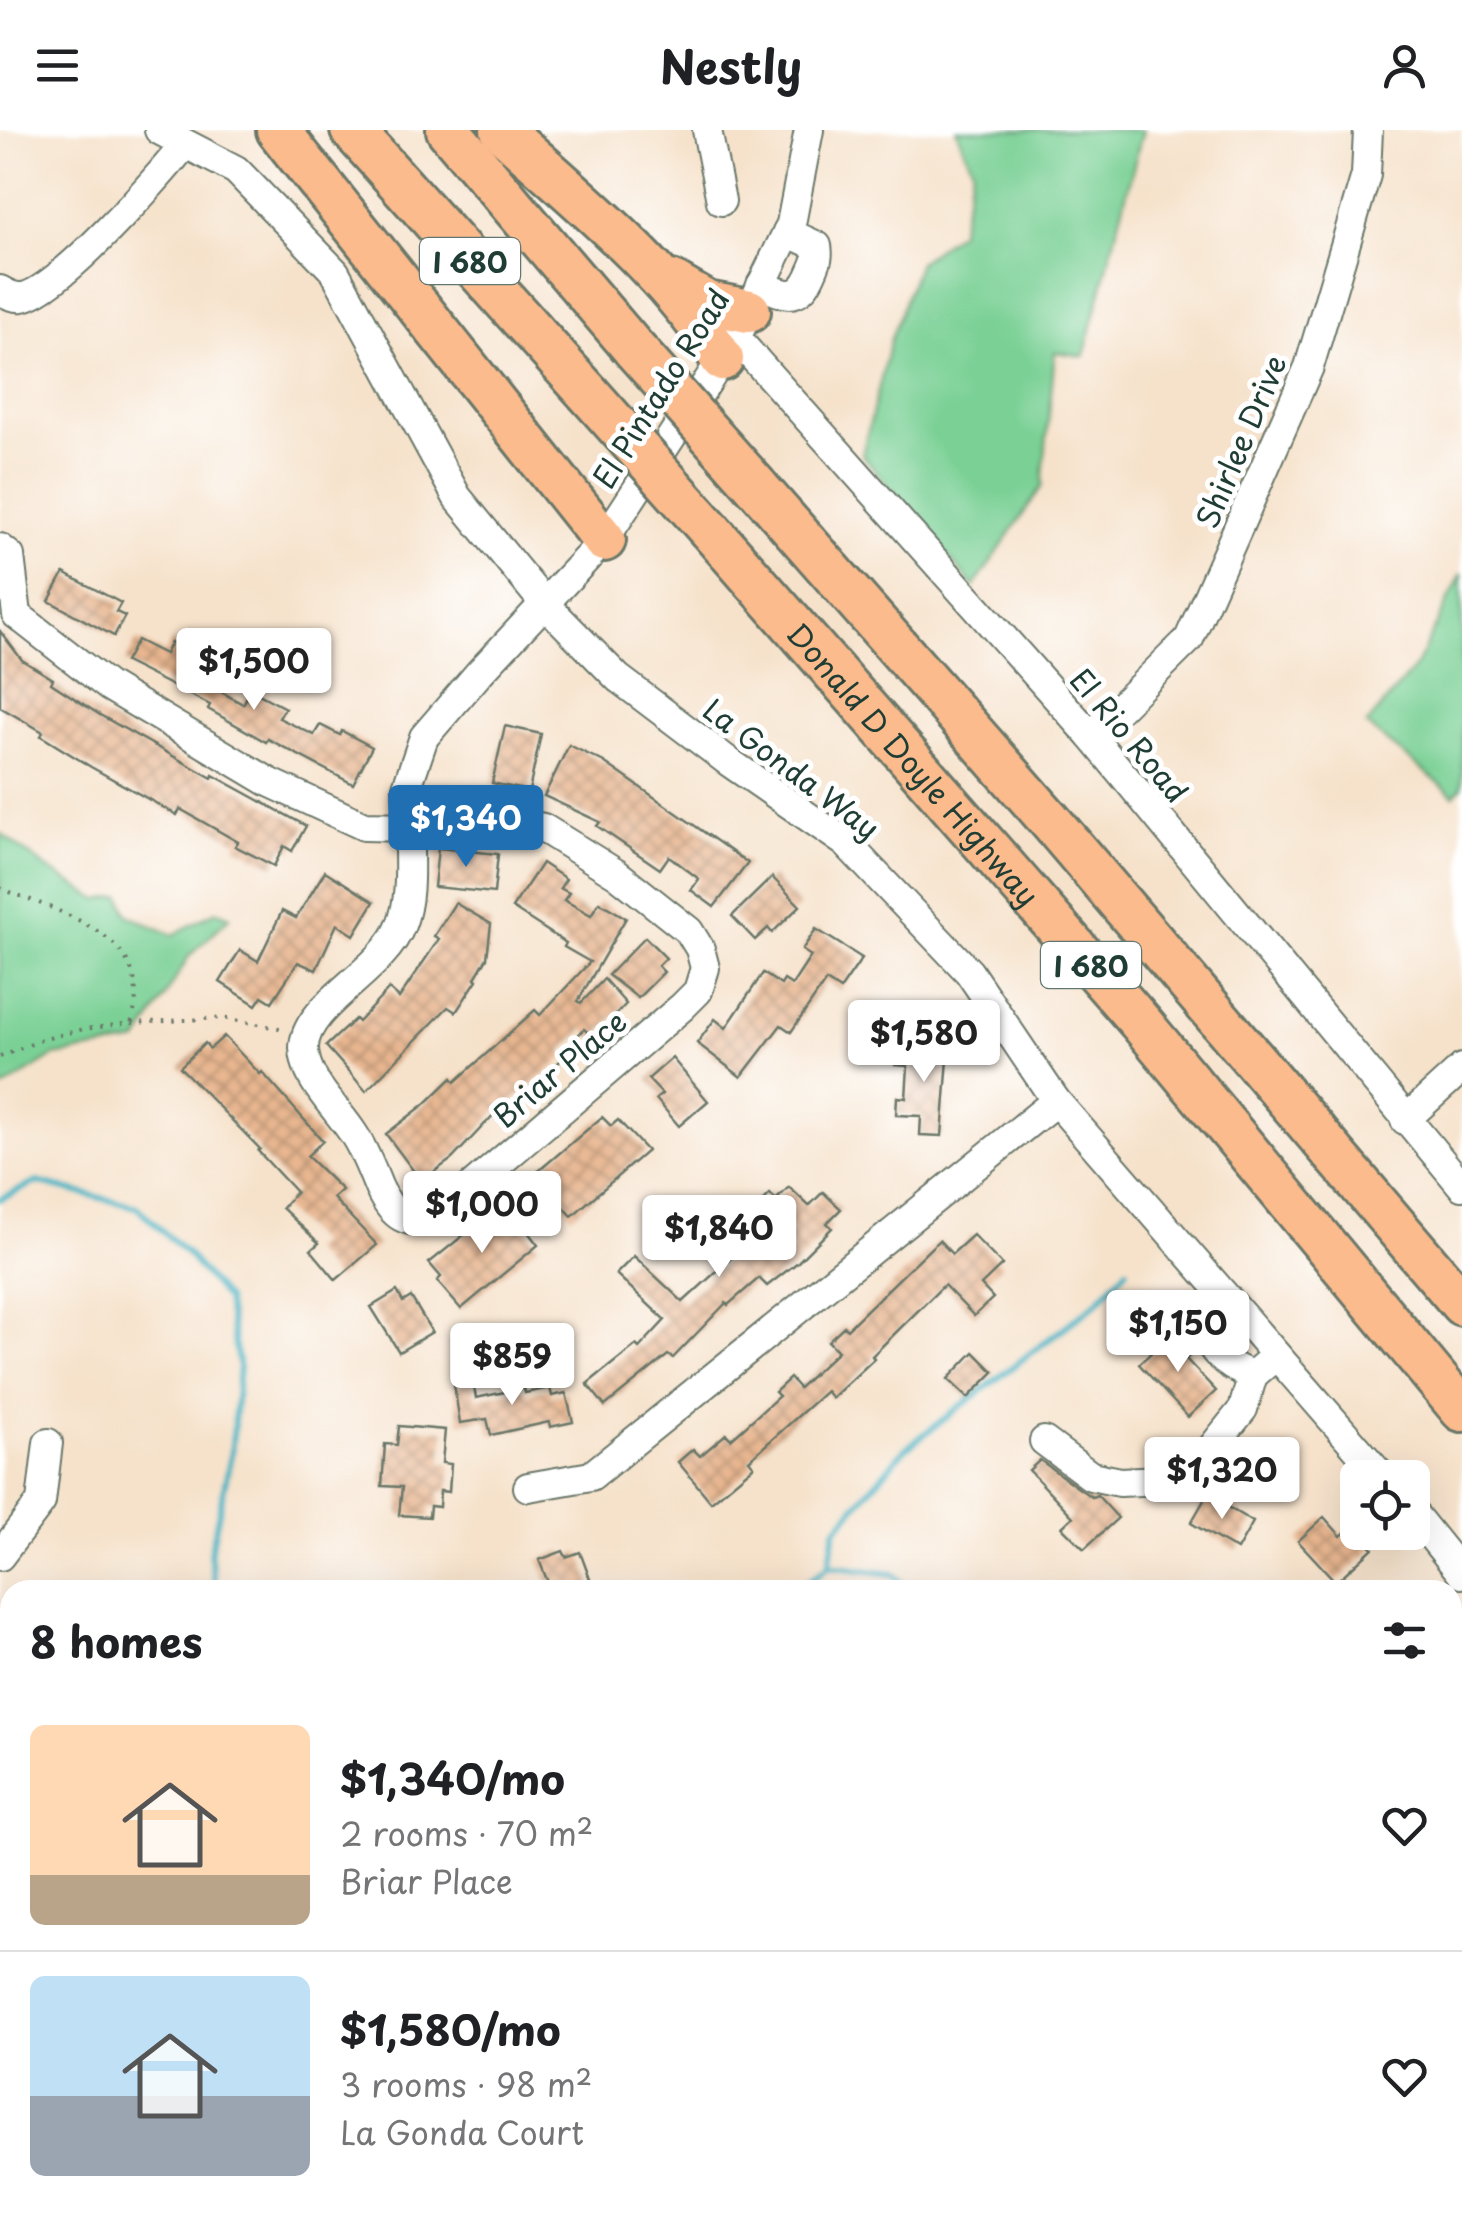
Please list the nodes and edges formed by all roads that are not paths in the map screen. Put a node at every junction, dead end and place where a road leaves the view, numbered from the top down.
1 (159, 130) edge
2 (278, 130) edge
3 (352, 130) edge
4 (448, 130) edge
5 (502, 130) edge
6 (707, 130) edge
7 (809, 130) edge
8 (1368, 130) edge
9 (185, 144) junction
10 (720, 202) dead end
11 (787, 232) junction
12 (0, 290) edge
13 (742, 323) junction
14 (604, 540) junction
15 (0, 548) edge
16 (544, 602) junction
17 (1091, 736) junction
18 (409, 826) junction
19 (1462, 1068) edge
20 (1056, 1101) junction
21 (1405, 1120) junction
22 (1462, 1186) edge
23 (1224, 1294) junction
24 (1462, 1304) edge
25 (1276, 1354) junction
26 (1253, 1375) junction
27 (1462, 1410) edge
28 (1044, 1441) dead end
29 (48, 1442) dead end
30 (1367, 1460) edge
31 (528, 1487) dead end
32 (1430, 1534) edge
33 (0, 1556) edge
34 (1462, 1574) edge

1 - 9 street, La Gonda Way
2 - 14 highway
3 - 27 highway, Donald D Doyle Highway / I 680, bridge
4 - 24 highway, Donald D Doyle Highway / I 680, bridge
5 - 13 highway
6 - 10 street
7 - 11 street, El Pintado Road
8 - 17 street, Shirlee Drive
9 - 12 street
9 - 16 street, La Gonda Way
11 - 13 street, El Pintado Road
11 - 13 street
13 - 14 street, El Pintado Road
13 - 17 street, El Rio Road
14 - 16 street, El Pintado Road
15 - 18 street
16 - 18 street, El Pintado Road
16 - 20 street, La Gonda Way
17 - 21 street, El Rio Road
18 - 18 street, Briar Place
19 - 21 street
20 - 23 street, La Gonda Way
20 - 31 street
21 - 22 street, El Rio Road
23 - 25 street, La Gonda Way
23 - 26 street
25 - 26 street
25 - 30 street, La Gonda Way
26 - 28 street
29 - 33 street
32 - 34 street

